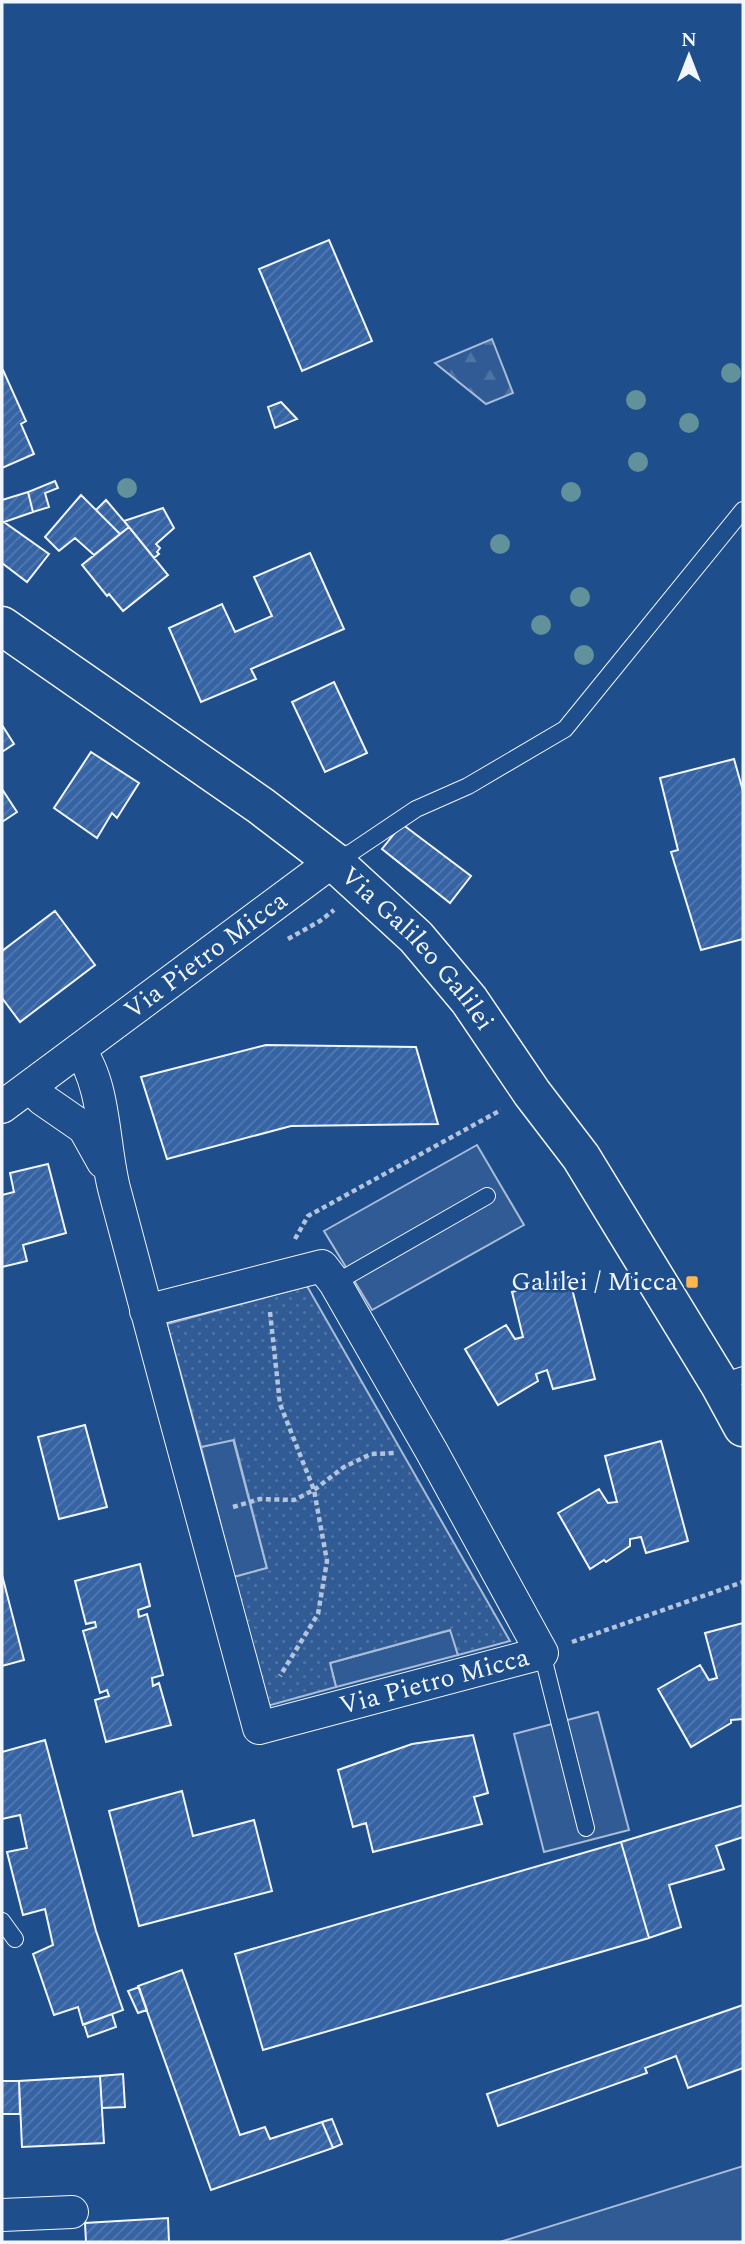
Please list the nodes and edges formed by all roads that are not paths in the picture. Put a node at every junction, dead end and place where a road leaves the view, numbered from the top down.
1 (743, 510) edge
2 (2, 626) edge
3 (333, 861) junction
4 (79, 1050) junction
5 (30, 1087) junction
6 (2, 1107) edge
7 (111, 1179) junction
8 (488, 1196) dead end
9 (335, 1283) junction
10 (146, 1311) junction
11 (731, 1379) edge
12 (743, 1427) edge
13 (542, 1653) junction
14 (586, 1828) dead end
15 (2, 1921) edge
16 (15, 1940) dead end
17 (72, 2211) dead end
18 (2, 2215) edge

1 - 3 lane
2 - 3 street, Via Galileo Galilei
3 - 4 street, Via Pietro Micca
3 - 11 street, Via Galileo Galilei
4 - 5 street, Via Pietro Micca
4 - 7 street
5 - 6 street, Via Pietro Micca
5 - 7 street
7 - 10 street
8 - 9 lane
9 - 10 street
9 - 13 street, Via Pietro Micca
10 - 13 street, Via Pietro Micca
11 - 12 street, Via Galileo Galilei
13 - 14 lane
15 - 16 lane
17 - 18 street

